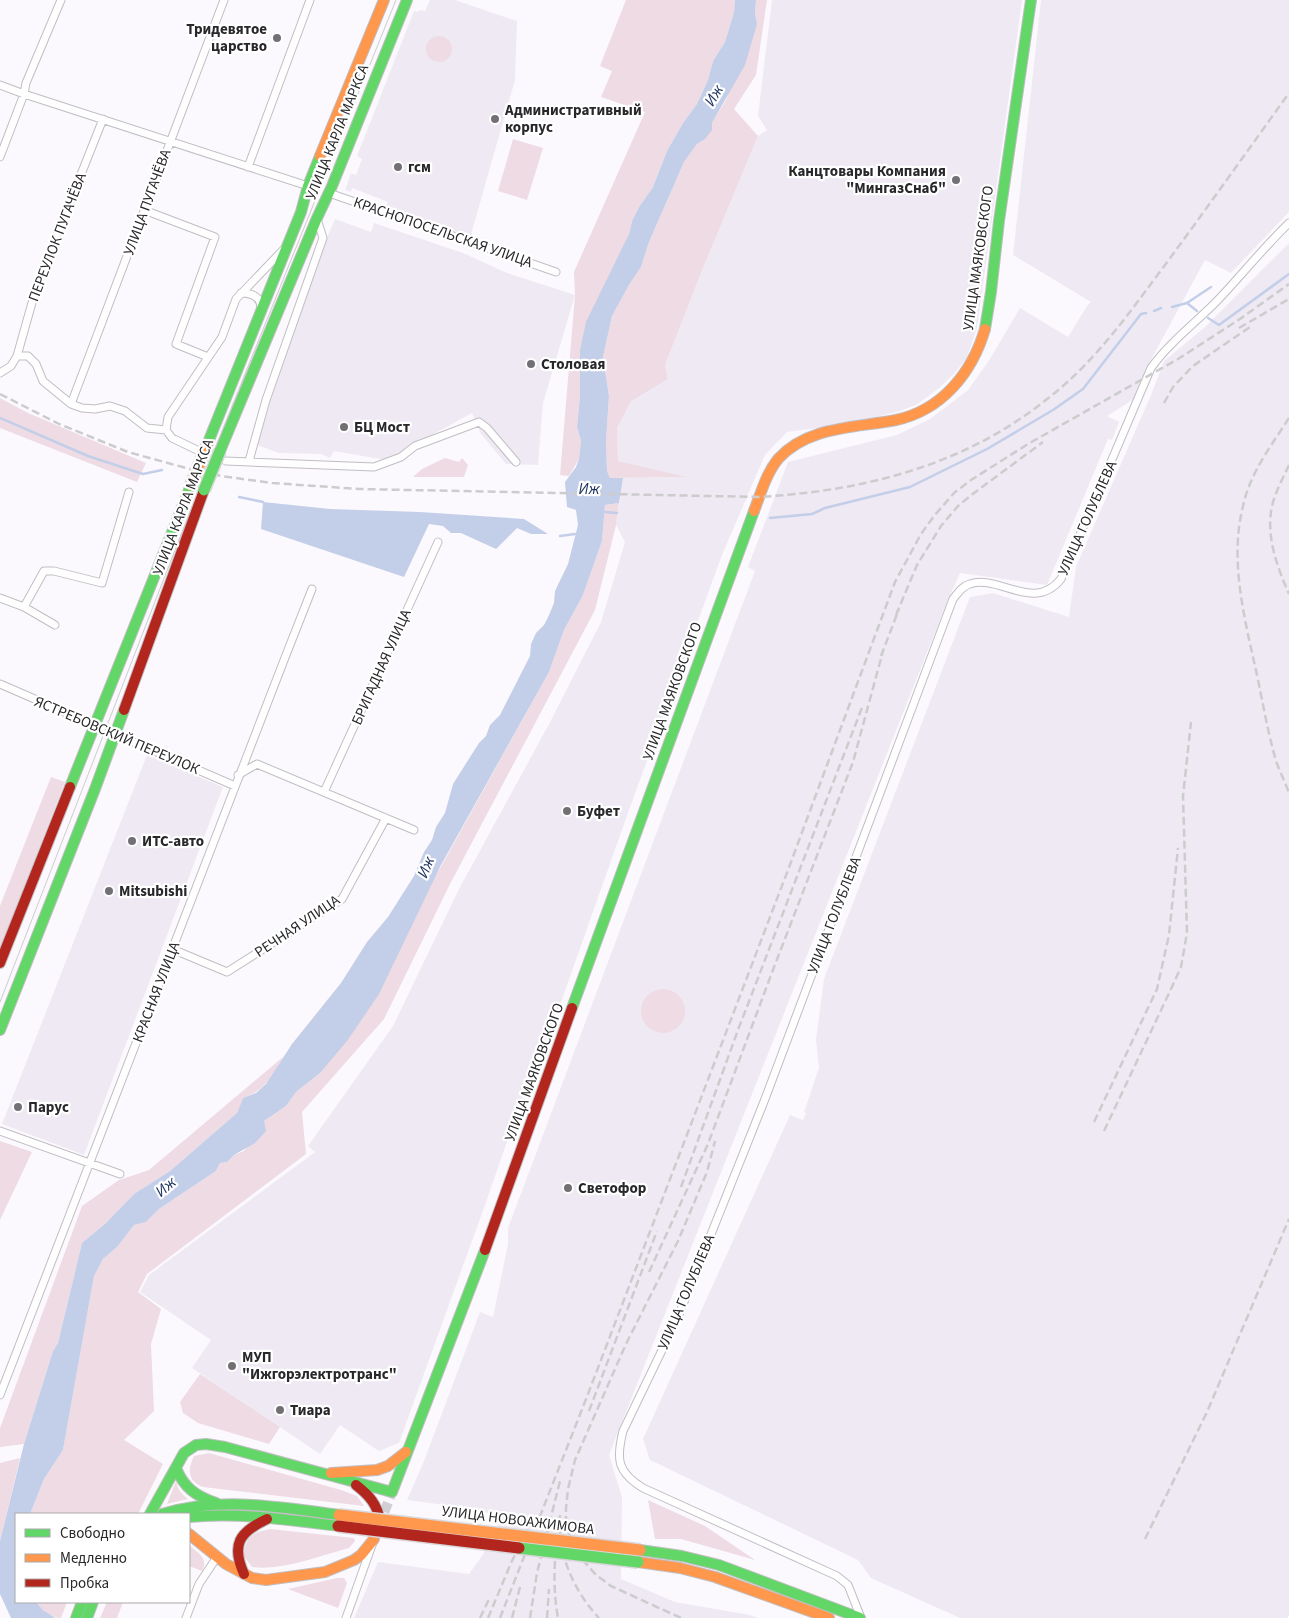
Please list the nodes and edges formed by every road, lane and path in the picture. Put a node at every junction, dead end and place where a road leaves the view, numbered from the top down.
1 (61, 0) edge
2 (224, 0) edge
3 (310, 0) edge
4 (384, 0) edge
5 (407, 0) edge
6 (1031, 0) edge
7 (0, 85) edge
8 (24, 94) junction
9 (103, 119) junction
10 (169, 141) junction
11 (0, 157) edge
12 (248, 167) junction
13 (308, 186) junction
14 (330, 193) junction
15 (144, 210) junction
16 (317, 218) junction
17 (1289, 223) edge
18 (287, 246) junction
19 (556, 272) dead end
20 (241, 293) junction
21 (259, 316) junction
22 (17, 356) junction
23 (208, 357) junction
24 (0, 373) edge
25 (71, 404) junction
26 (166, 430) junction
27 (202, 447) junction
28 (223, 456) junction
29 (249, 461) junction
30 (516, 462) dead end
31 (128, 492) dead end
32 (438, 542) dead end
33 (312, 589) dead end
34 (0, 598) edge
35 (24, 607) junction
36 (56, 625) dead end
37 (0, 684) edge
38 (94, 726) junction
39 (115, 735) junction
40 (238, 775) junction
41 (235, 786) junction
42 (324, 792) junction
43 (386, 818) junction
44 (414, 830) dead end
45 (172, 949) junction
46 (0, 963) edge
47 (0, 1030) edge
48 (0, 1131) edge
49 (91, 1163) junction
50 (120, 1174) dead end
51 (0, 1396) edge
52 (407, 1451) junction
53 (176, 1468) junction
54 (325, 1474) junction
55 (352, 1481) junction
56 (220, 1504) junction
57 (151, 1513) edge
58 (166, 1513) edge
59 (190, 1517) edge
60 (267, 1519) junction
61 (338, 1520) junction
62 (380, 1522) dead end
63 (190, 1535) edge
64 (374, 1539) joint
65 (217, 1557) junction
66 (245, 1575) junction
67 (88, 1603) edge
68 (89, 1603) edge
69 (76, 1618) edge
70 (87, 1618) edge
71 (186, 1618) edge
72 (346, 1618) edge
73 (829, 1618) edge
74 (861, 1618) edge

1 - 8 street
2 - 10 street, УЛИЦА ПУГАЧЁВА
3 - 12 street
4 - 13 main road, УЛИЦА КАРЛА МАРКСА
5 - 14 main road, УЛИЦА КАРЛА МАРКСА
6 - 52 main road, УЛИЦА МАЯКОВСКОГО
7 - 8 street
8 - 9 street
8 - 11 street
9 - 10 street
9 - 22 street, ПЕРЕУЛОК ПУГАЧЁВА
10 - 12 street
10 - 15 street, УЛИЦА ПУГАЧЁВА
12 - 13 street
13 - 14 main road
13 - 18 main road, УЛИЦА КАРЛА МАРКСА
14 - 16 main road, УЛИЦА КАРЛА МАРКСА
14 - 19 street, КРАСНОПОСЕЛЬСКАЯ УЛИЦА
15 - 23 street
15 - 25 street, УЛИЦА ПУГАЧЁВА
16 - 28 main road, УЛИЦА КАРЛА МАРКСА
16 - 29 street
17 - 74 street, УЛИЦА ГОЛУБЛЕВА
18 - 20 street
18 - 21 main road, УЛИЦА КАРЛА МАРКСА
20 - 21 street
20 - 23 street
21 - 27 main road, УЛИЦА КАРЛА МАРКСА
22 - 24 street
22 - 25 street
23 - 26 street
25 - 26 street
26 - 27 street
27 - 38 main road, УЛИЦА КАРЛА МАРКСА, bridge
28 - 29 street
28 - 39 main road, УЛИЦА КАРЛА МАРКСА, bridge
29 - 30 street
31 - 35 street
32 - 42 street, БРИГАДНАЯ УЛИЦА
33 - 40 street, КРАСНАЯ УЛИЦА
34 - 35 street
35 - 36 street
37 - 38 street, ЯСТРЕБОВСКИЙ ПЕРЕУЛОК
38 - 39 street, ЯСТРЕБОВСКИЙ ПЕРЕУЛОК
38 - 46 main road, УЛИЦА КАРЛА МАРКСА
39 - 41 street, ЯСТРЕБОВСКИЙ ПЕРЕУЛОК
39 - 47 main road, УЛИЦА КАРЛА МАРКСА
40 - 41 street, КРАСНАЯ УЛИЦА
40 - 42 street
41 - 45 street, КРАСНАЯ УЛИЦА
42 - 43 street
43 - 44 street
43 - 45 street, РЕЧНАЯ УЛИЦА
45 - 49 street, КРАСНАЯ УЛИЦА
48 - 49 street
49 - 50 street
49 - 51 street, КРАСНАЯ УЛИЦА
52 - 54 main road
52 - 55 main road, УЛИЦА МАЯКОВСКОГО
53 - 54 main road
53 - 56 main road
53 - 57 main road
54 - 55 main road
55 - 62 main road
56 - 58 main road, УЛИЦА НОВОАЖИМОВА
56 - 61 main road, УЛИЦА НОВОАЖИМОВА
59 - 60 main road, УЛИЦА НОВОАЖИМОВА
60 - 61 main road, УЛИЦА НОВОАЖИМОВА
60 - 66 main road
61 - 73 main road, УЛИЦА НОВОАЖИМОВА, bridge
61 - 74 main road, УЛИЦА НОВОАЖИМОВА, bridge
63 - 65 main road
64 - 66 main road
64 - 72 street
65 - 66 main road
65 - 71 street
67 - 69 main road
68 - 70 main road

